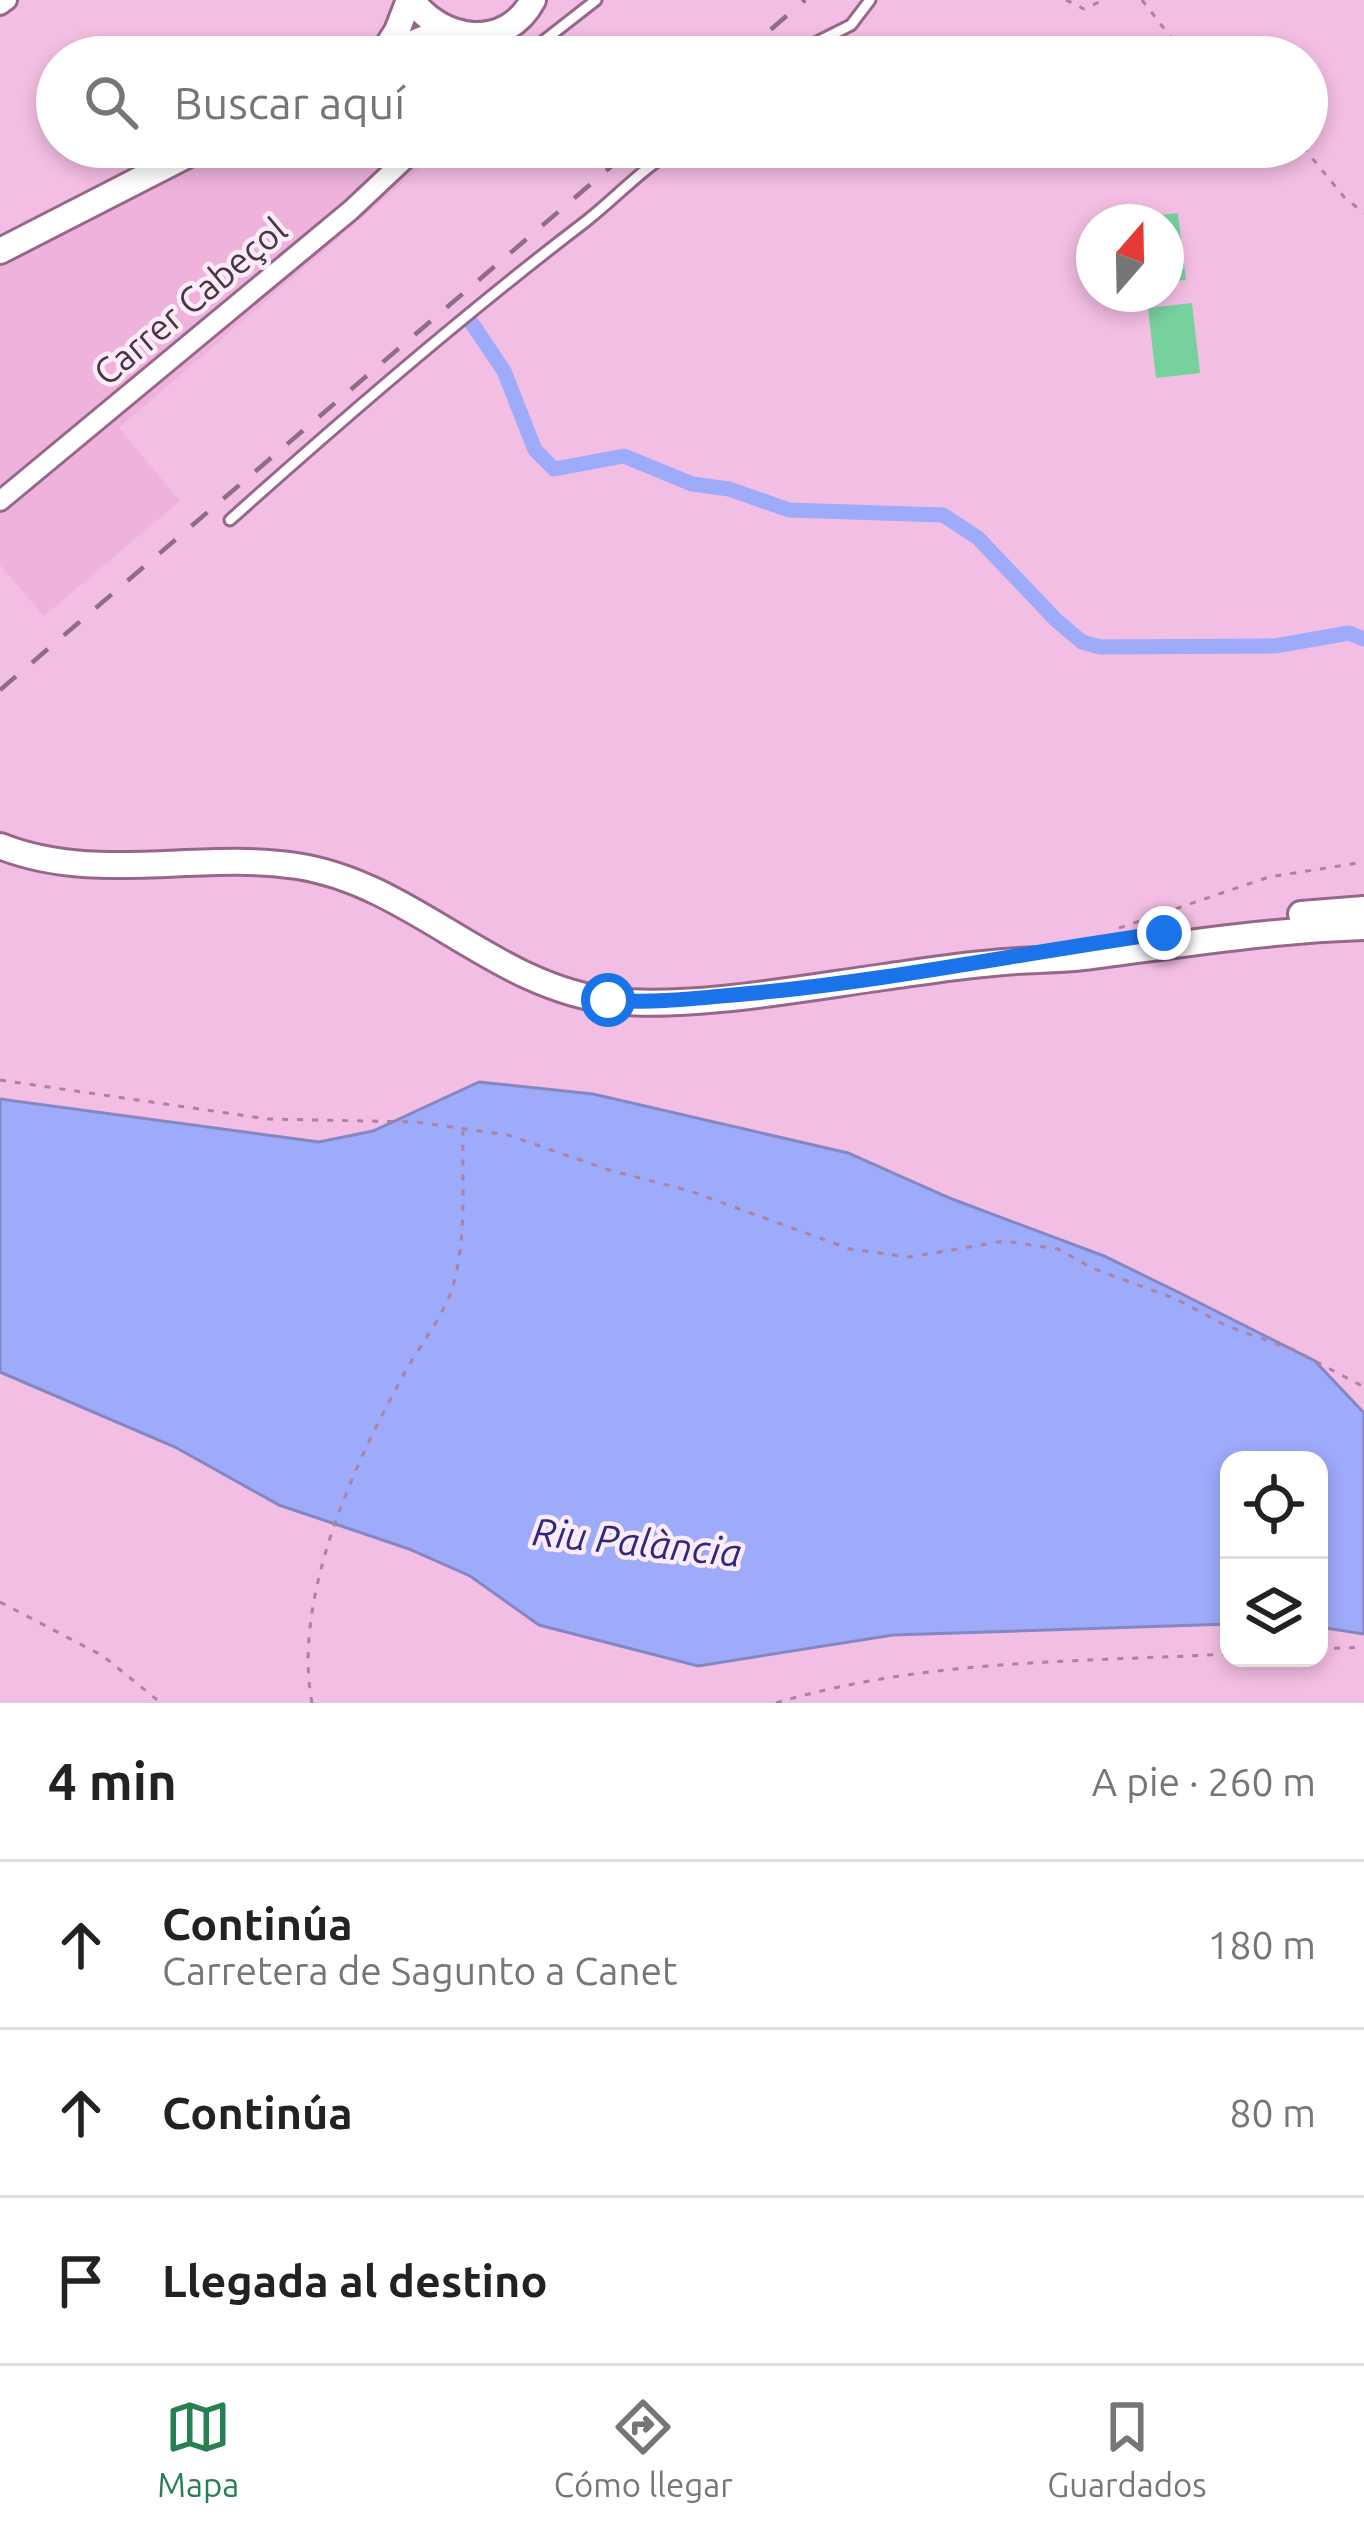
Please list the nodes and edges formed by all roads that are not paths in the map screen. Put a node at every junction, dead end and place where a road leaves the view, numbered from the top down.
1 (8, 0) edge
2 (411, 0) edge
3 (533, 0) edge
4 (596, 0) edge
5 (870, 0) edge
6 (0, 5) edge
7 (444, 30) junction
8 (502, 31) junction
9 (394, 36) edge
10 (429, 36) edge
11 (457, 36) edge
12 (495, 36) edge
13 (501, 36) edge
14 (550, 36) edge
15 (828, 36) edge
16 (161, 168) edge
17 (396, 168) edge
18 (647, 168) edge
19 (0, 250) edge
20 (0, 501) edge
21 (230, 520) dead end
22 (0, 846) edge
23 (1364, 909) edge
24 (1364, 923) edge
25 (997, 962) junction

1 - 6 street
2 - 7 main road
2 - 9 main road
3 - 8 main road
4 - 14 lane
5 - 15 lane
7 - 10 main road
7 - 11 main road
8 - 12 main road
8 - 13 street
16 - 19 main road
17 - 20 street, Carrer Cabeçol
18 - 21 lane
22 - 25 main road
23 - 25 main road
24 - 25 main road

